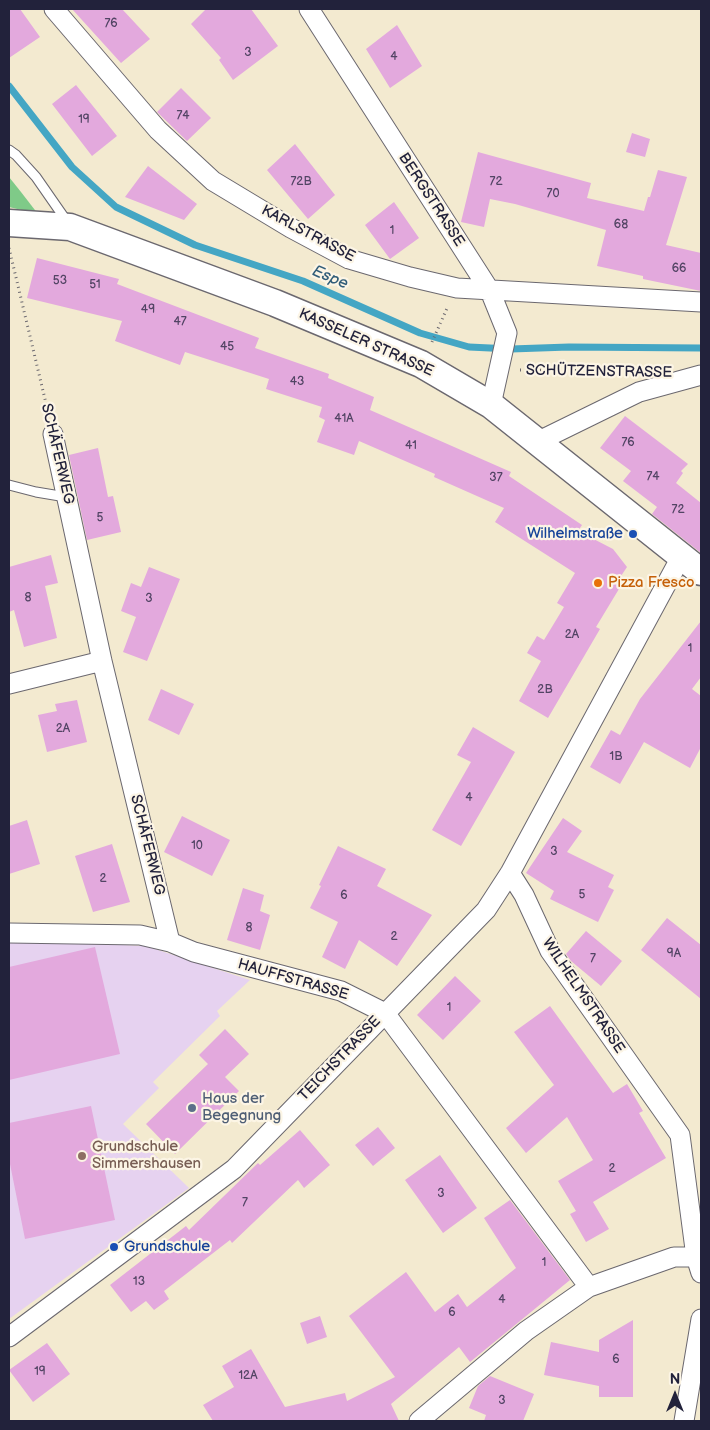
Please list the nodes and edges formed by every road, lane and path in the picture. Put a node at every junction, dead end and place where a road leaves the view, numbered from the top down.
1 (54, 9) edge
2 (309, 9) edge
3 (9, 150) edge
4 (9, 223) edge
5 (70, 227) junction
6 (9, 248) edge
7 (490, 291) junction
8 (701, 302) edge
9 (446, 310) dead end
10 (432, 341) dead end
11 (499, 367) junction
12 (636, 371) dead end
13 (701, 375) edge
14 (491, 405) junction
15 (53, 434) joint
16 (538, 442) junction
17 (9, 485) edge
18 (66, 497) junction
19 (691, 564) edge
20 (102, 660) junction
21 (9, 684) edge
22 (510, 873) junction
23 (9, 933) edge
24 (170, 942) junction
25 (385, 1013) junction
26 (699, 1265) edge
27 (589, 1287) junction
28 (701, 1319) edge
29 (9, 1337) edge
30 (419, 1421) edge
31 (684, 1421) edge

1 - 7 street, KARLSTRASSE
2 - 7 street, BERGSTRASSE
3 - 5 lane
4 - 5 street, KASSELER STRASSE
5 - 14 street, KASSELER STRASSE
6 - 15 path, SCHÄFERWEG
7 - 8 street, KARLSTRASSE
7 - 11 street, BERGSTRASSE
9 - 10 path
11 - 12 path, SCHÜTZENSTRASSE
11 - 14 street, BERGSTRASSE
13 - 16 street, SCHÜTZENSTRASSE
14 - 16 street, KASSELER STRASSE
15 - 18 street, SCHÄFERWEG
16 - 19 street, KASSELER STRASSE
17 - 18 lane
18 - 20 street, SCHÄFERWEG
19 - 22 street
20 - 21 street
20 - 24 street, SCHÄFERWEG
22 - 25 street, TEICHSTRASSE
22 - 26 street, WILHELMSTRASSE
23 - 24 street, HAUFFSTRASSE
24 - 25 street, HAUFFSTRASSE
25 - 27 street, HAUFFSTRASSE
25 - 29 street, TEICHSTRASSE
26 - 27 street
27 - 30 street
28 - 31 street

